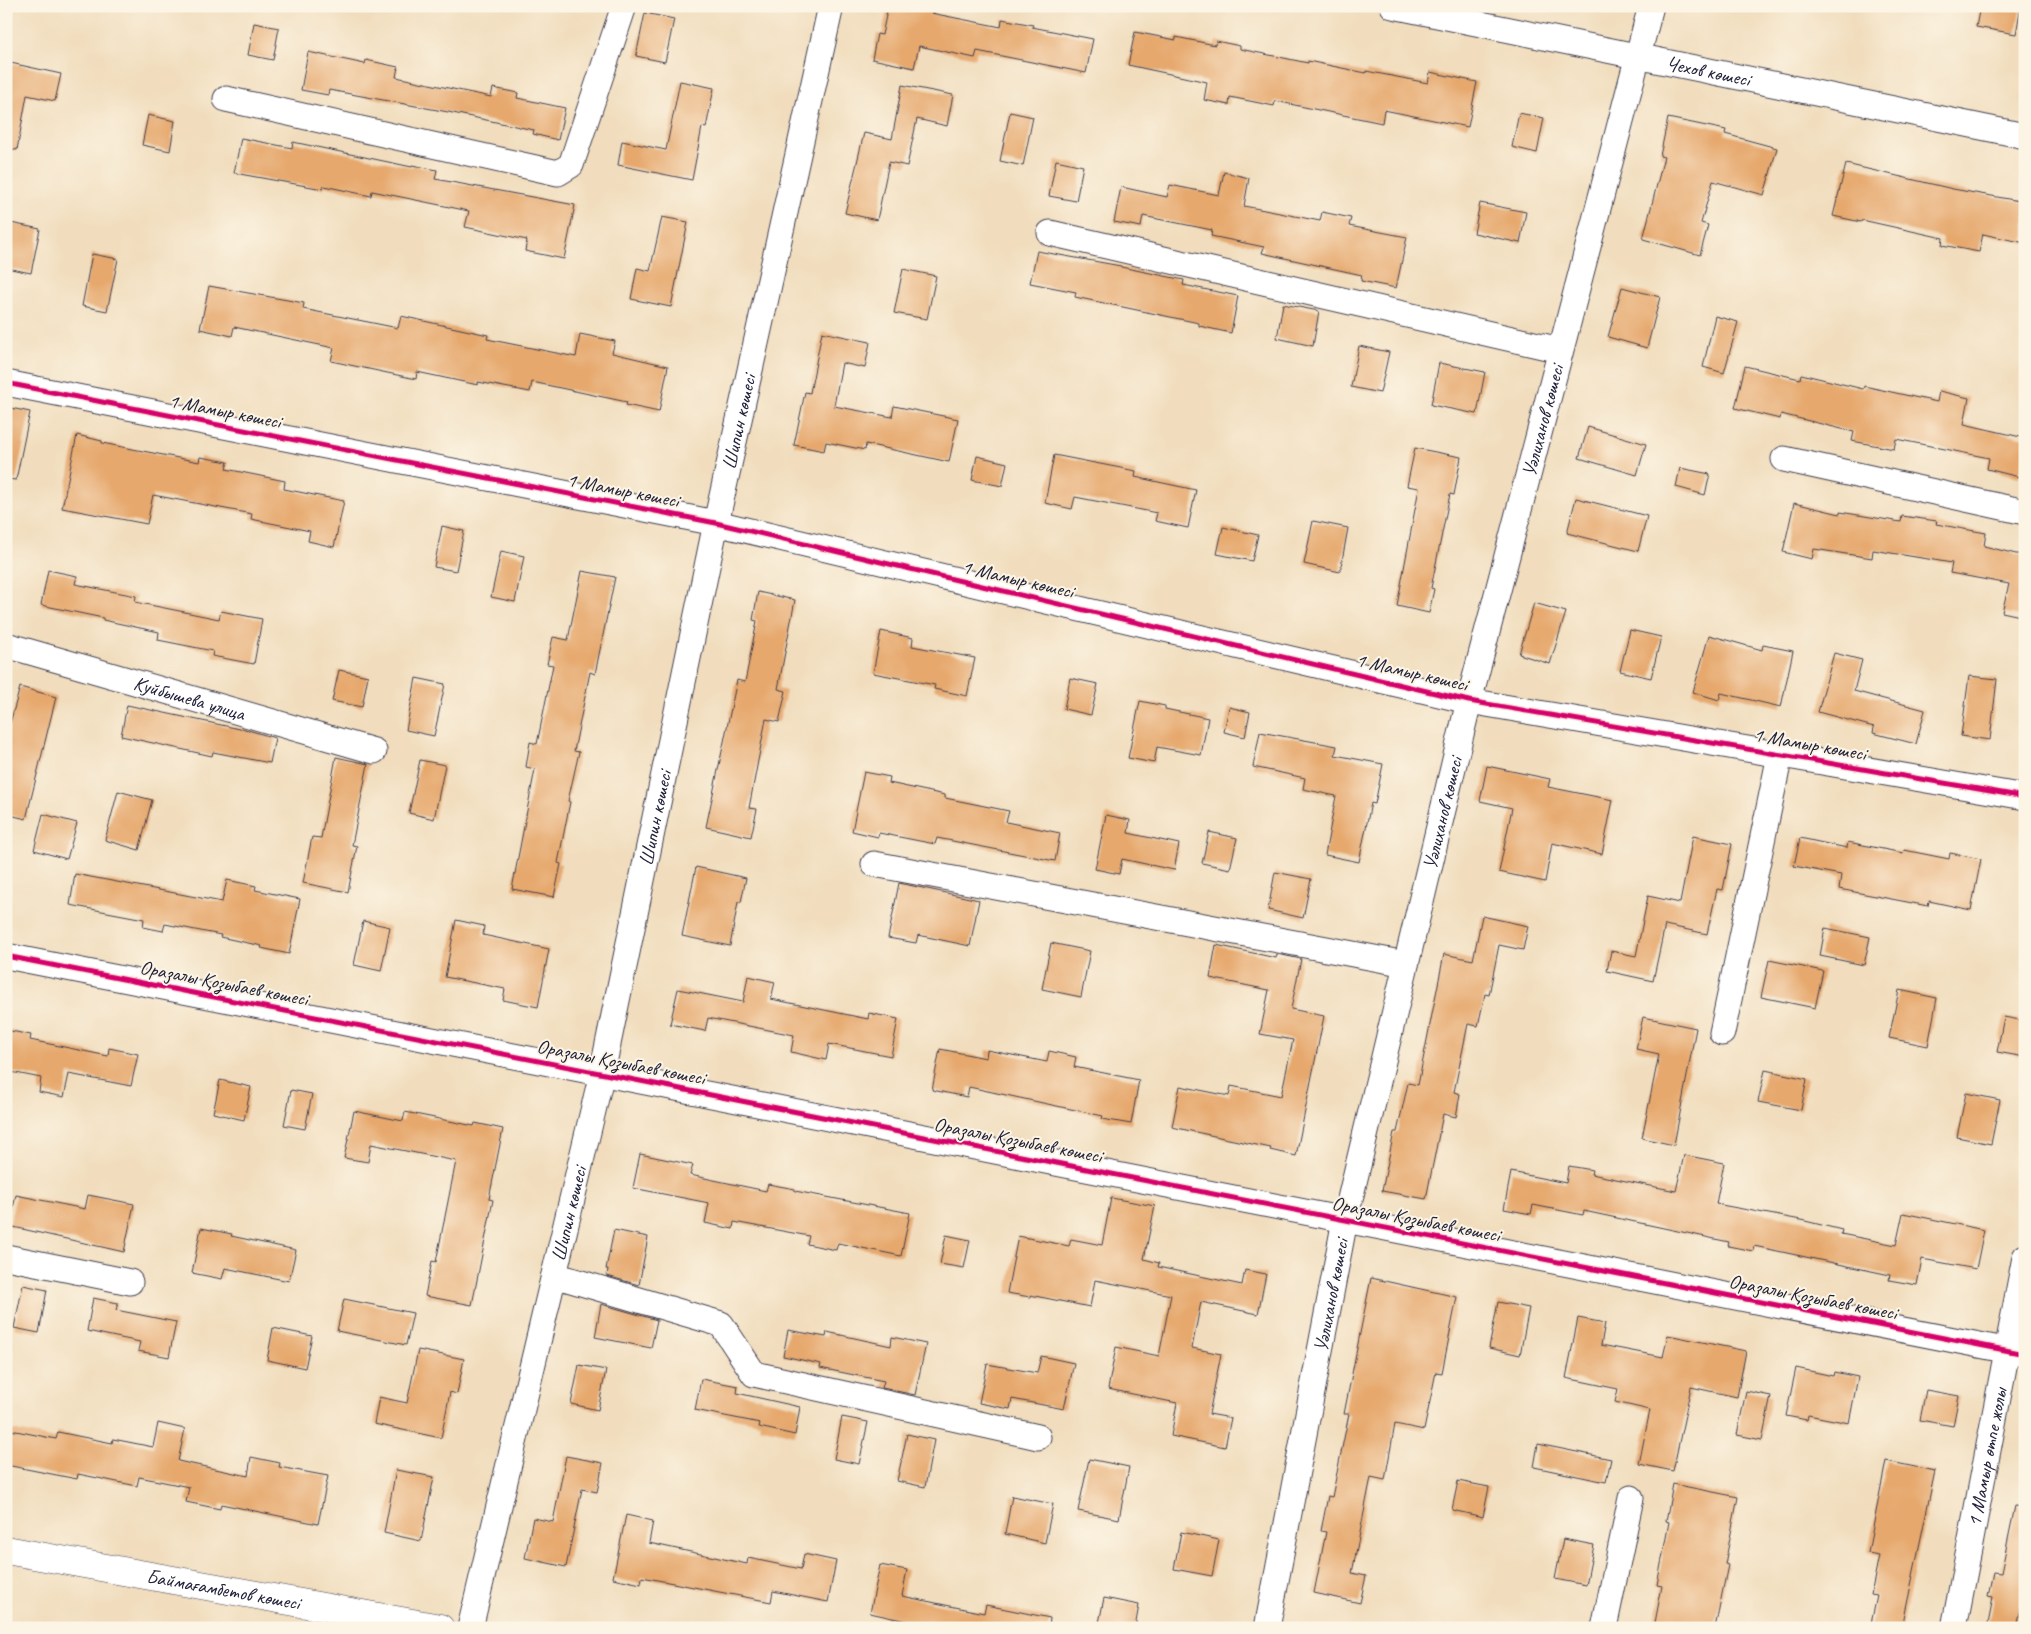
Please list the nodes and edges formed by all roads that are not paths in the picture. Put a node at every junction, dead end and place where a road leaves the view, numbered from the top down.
1 (624, 6) edge
2 (831, 6) edge
3 (1393, 6) edge
4 (1651, 6) edge
5 (1636, 57) junction
6 (226, 99) dead end
7 (2025, 136) edge
8 (1050, 234) dead end
9 (1560, 350) junction
10 (6, 383) edge
11 (1784, 459) dead end
12 (2025, 512) edge
13 (716, 523) junction
14 (6, 645) edge
15 (1469, 701) junction
16 (374, 751) dead end
17 (1780, 755) junction
18 (2025, 797) edge
19 (874, 864) dead end
20 (6, 956) edge
21 (1406, 964) junction
22 (1722, 1033) dead end
23 (602, 1073) junction
24 (1346, 1220) junction
25 (6, 1257) edge
26 (2025, 1257) edge
27 (554, 1276) junction
28 (130, 1282) dead end
29 (2016, 1352) edge
30 (1038, 1437) dead end
31 (1631, 1498) dead end
32 (6, 1550) edge
33 (440, 1628) edge
34 (470, 1628) edge
35 (1267, 1628) edge
36 (1604, 1628) edge
37 (1954, 1628) edge

1 - 6 street
2 - 13 street, Шипин көшесі
3 - 5 street, Чехов көшесі
4 - 5 street, Уәлиханов көшесі
5 - 7 street, Чехов көшесі
5 - 9 street, Уәлиханов көшесі
8 - 9 street
9 - 15 street, Уәлиханов көшесі
10 - 13 street, 1 Мамыр көшесі
11 - 12 street
13 - 15 street, 1 Мамыр көшесі
13 - 23 street, Шипин көшесі
14 - 16 street, Куйбышева улица
15 - 17 street, 1 Мамыр көшесі
15 - 21 street, Уәлиханов көшесі
17 - 18 street, 1 Мамыр көшесі
17 - 22 street
19 - 21 street
20 - 23 street, Оразалы Қозыбаев көшесі
21 - 24 street, Уәлиханов көшесі
23 - 24 street, Оразалы Қозыбаев көшесі
23 - 27 street, Шипин көшесі
24 - 29 street, Оразалы Қозыбаев көшесі
24 - 35 street, Уәлиханов көшесі
25 - 28 street
26 - 29 street, 1 Мамыр өтпе жолы
27 - 30 street
27 - 34 street, Шипин көшесі
29 - 37 street, 1 Мамыр өтпе жолы
31 - 36 street
32 - 33 main road, Баймағамбетов көшесі

